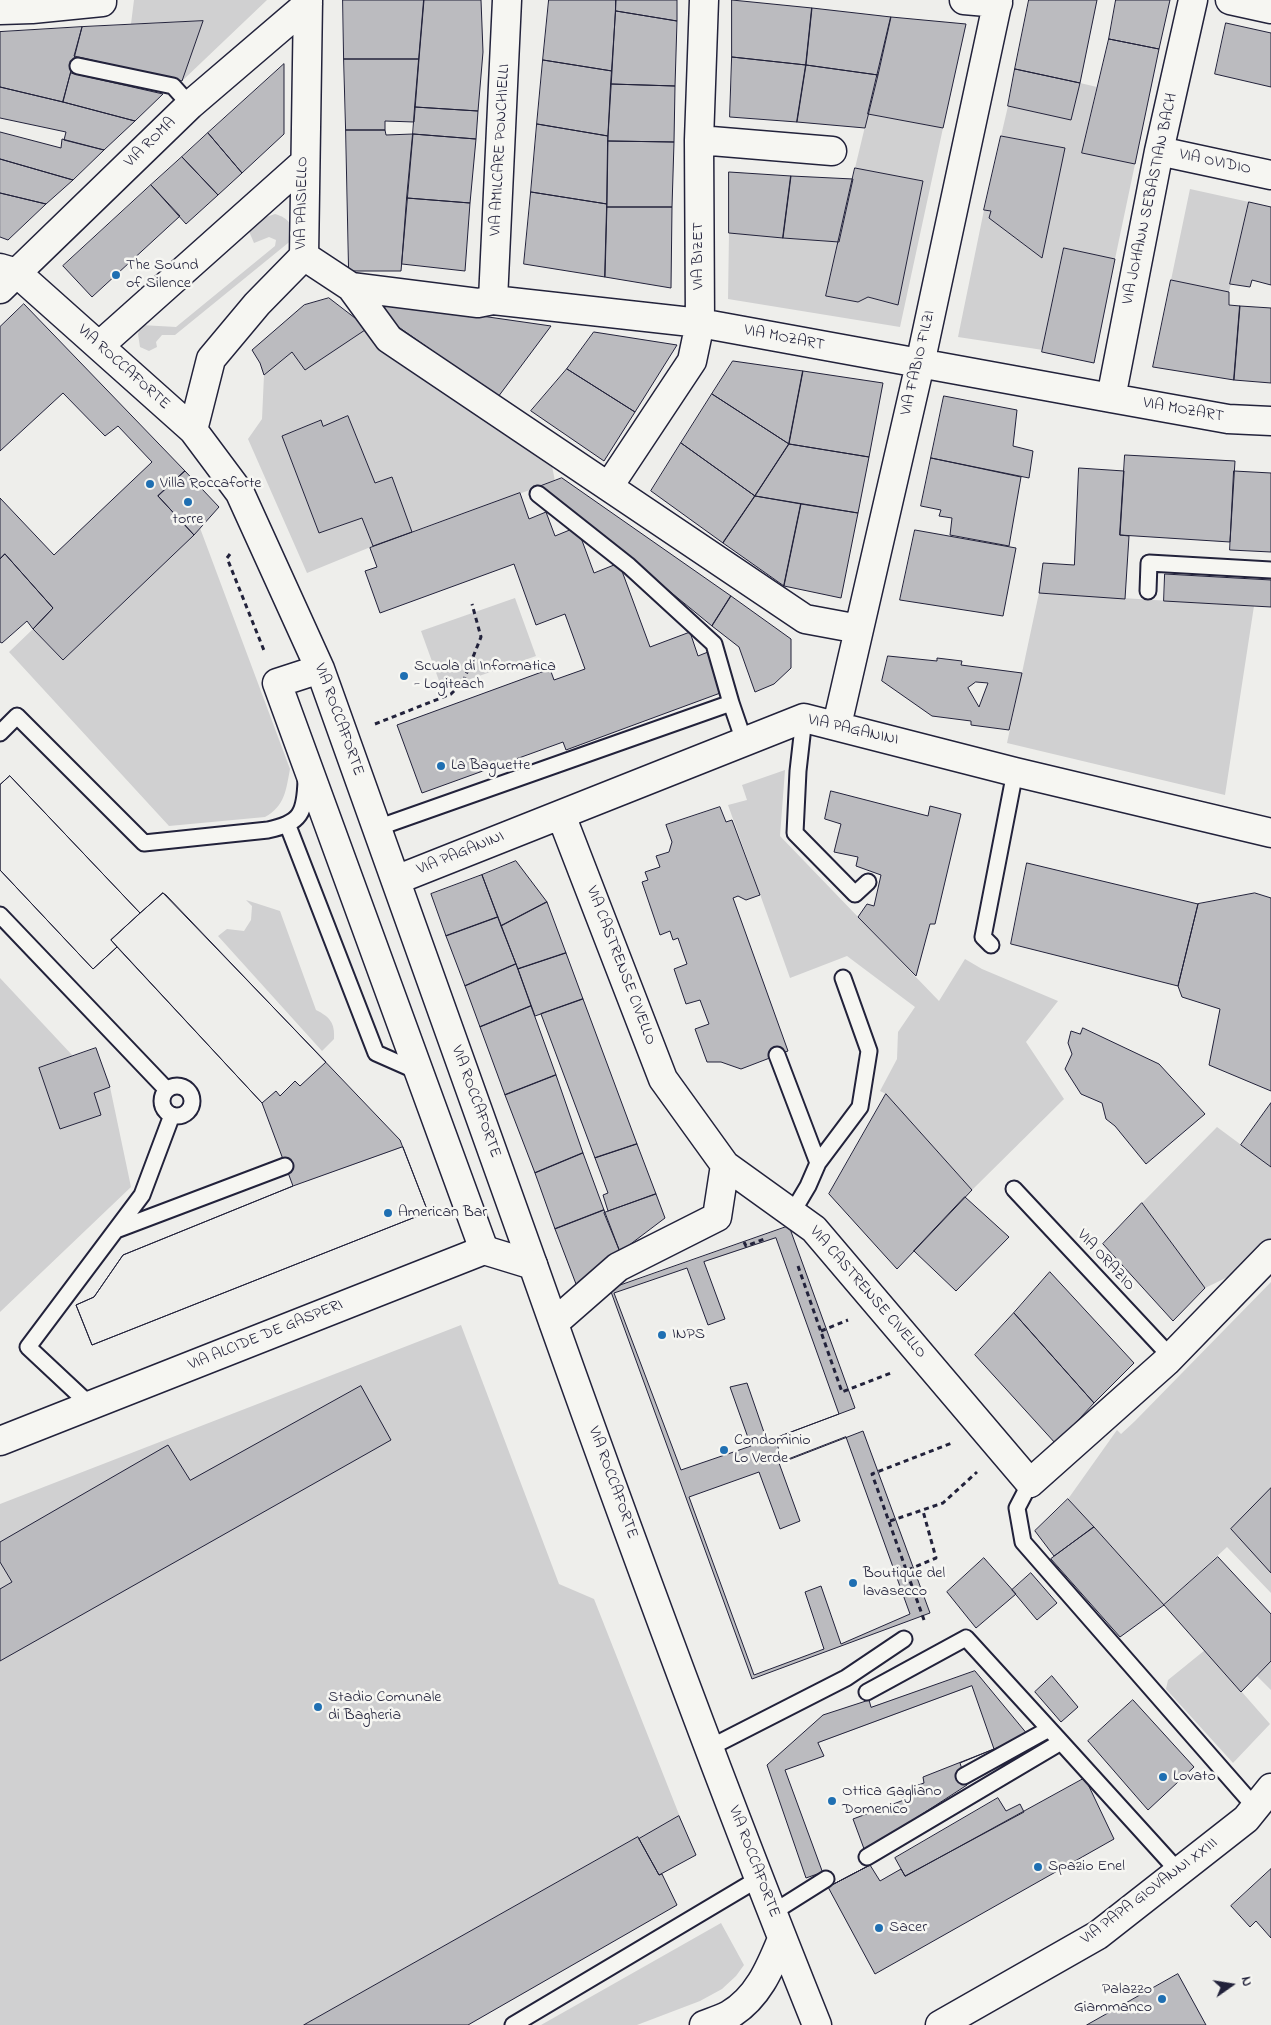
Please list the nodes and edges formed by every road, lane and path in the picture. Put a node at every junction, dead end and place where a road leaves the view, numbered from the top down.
1 (507, 0) edge
2 (704, 0) edge
3 (964, 0) edge
4 (1193, 0) edge
5 (1230, 0) edge
6 (102, 1) edge
7 (308, 2) edge
8 (998, 2) edge
9 (1271, 9) edge
10 (0, 10) edge
11 (78, 66) dead end
12 (190, 105) junction
13 (699, 140) junction
14 (832, 151) dead end
15 (1160, 152) junction
16 (304, 163) junction
17 (1271, 174) edge
18 (304, 256) junction
19 (6, 276) edge
20 (351, 287) junction
21 (493, 300) junction
22 (700, 322) junction
23 (99, 346) junction
24 (920, 364) junction
25 (1111, 398) junction
26 (1271, 420) edge
27 (193, 430) junction
28 (609, 486) junction
29 (538, 494) dead end
30 (1271, 570) edge
31 (1148, 591) dead end
32 (472, 604) dead end
33 (859, 630) junction
34 (320, 669) junction
35 (731, 703) junction
36 (804, 718) junction
37 (387, 719) dead end
38 (837, 725) junction
39 (0, 733) edge
40 (744, 741) junction
41 (307, 764) junction
42 (1015, 772) junction
43 (561, 815) junction
44 (288, 826) junction
45 (377, 828) junction
46 (1271, 833) edge
47 (391, 869) junction
48 (346, 870) junction
49 (868, 882) dead end
50 (0, 915) edge
51 (991, 945) dead end
52 (843, 978) dead end
53 (777, 1055) dead end
54 (419, 1072) junction
55 (167, 1090) junction
56 (172, 1115) junction
57 (818, 1163) junction
58 (725, 1165) junction
59 (286, 1166) dead end
60 (1014, 1189) dead end
61 (792, 1212) junction
62 (116, 1230) junction
63 (770, 1237) dead end
64 (744, 1242) dead end
65 (484, 1250) junction
66 (1271, 1254) edge
67 (533, 1265) junction
68 (798, 1265) dead end
69 (809, 1280) dead end
70 (804, 1282) junction
71 (554, 1323) junction
72 (835, 1325) dead end
73 (821, 1331) junction
74 (1171, 1357) junction
75 (858, 1386) dead end
76 (90, 1405) junction
77 (993, 1440) junction
78 (0, 1441) edge
79 (1030, 1483) junction
80 (923, 1510) junction
81 (890, 1521) junction
82 (908, 1570) junction
83 (925, 1619) dead end
84 (904, 1638) dead end
85 (867, 1692) dead end
86 (1049, 1728) junction
87 (1062, 1742) junction
88 (709, 1748) junction
89 (964, 1776) dead end
90 (1263, 1798) edge
91 (867, 1857) dead end
92 (1179, 1872) junction
93 (758, 1879) junction
94 (826, 1879) dead end
95 (772, 1912) junction
96 (782, 1939) junction
97 (513, 2025) edge
98 (704, 2025) edge
99 (817, 2025) edge
100 (940, 2025) edge

1 - 21 street, VIA AMILCARE PONCHIELLI
2 - 13 street, VIA BIZET
3 - 8 street
4 - 15 street, VIA JOHANN SEBASTIAN BACH
5 - 9 street
6 - 10 street
7 - 12 street, VIA ROMA
7 - 16 street, VIA PAISIELLO
8 - 24 street, VIA FABIO FILZI
11 - 12 lane
12 - 19 street, VIA ROMA
13 - 14 street
13 - 22 street, VIA BIZET
15 - 17 street, VIA OVIDIO
15 - 25 street, VIA JOHANN SEBASTIAN BACH
16 - 18 street, VIA PAISIELLO
16 - 23 street
18 - 20 street, VIA MOZART
18 - 27 street, VIA PAISIELLO
19 - 23 street, VIA ROCCAFORTE
20 - 21 street, VIA MOZART
20 - 28 street
21 - 22 street, VIA MOZART
22 - 24 street, VIA MOZART
22 - 28 street, VIA BIZET
23 - 27 street, VIA ROCCAFORTE
24 - 25 street, VIA MOZART
24 - 33 street, VIA FABIO FILZI
25 - 26 street, VIA MOZART
27 - 34 street, VIA ROCCAFORTE
28 - 33 street
29 - 35 lane
30 - 31 lane
32 - 37 path
33 - 38 street, VIA FABIO FILZI
34 - 41 street
34 - 45 street, VIA ROCCAFORTE
35 - 40 lane
35 - 45 lane
36 - 38 street, VIA PAGANINI
36 - 40 street, VIA PAGANINI
36 - 49 lane
38 - 42 street, VIA PAGANINI
39 - 44 lane
40 - 43 street, VIA PAGANINI
41 - 44 lane
41 - 48 street
42 - 46 street, VIA PAGANINI
42 - 51 lane
43 - 47 street, VIA PAGANINI
43 - 58 street, VIA CASTRENSE CIVELLO
44 - 54 lane
45 - 47 street, VIA ROCCAFORTE
47 - 48 street, VIA PAGANINI
47 - 67 street, VIA ROCCAFORTE
48 - 54 street
50 - 55 lane
52 - 57 lane
53 - 57 lane
54 - 65 street
55 - 56 lane
55 - 56 lane
56 - 62 lane
57 - 61 lane
58 - 61 street, VIA CASTRENSE CIVELLO
58 - 71 street
59 - 62 lane
60 - 74 lane, VIA ORAZIO
61 - 77 street, VIA CASTRENSE CIVELLO
62 - 76 lane
63 - 64 path
65 - 67 street
65 - 76 street, VIA ALCIDE DE GASPERI
66 - 74 street
67 - 71 street, VIA ROCCAFORTE
68 - 70 path
69 - 70 path
70 - 73 path
71 - 88 street, VIA ROCCAFORTE
72 - 73 path
73 - 75 path
74 - 79 street
76 - 78 street, VIA ALCIDE DE GASPERI
77 - 79 street, VIA CASTRENSE CIVELLO
77 - 80 path
77 - 81 path
79 - 90 lane
80 - 81 path
80 - 82 path
81 - 82 path
82 - 83 path
84 - 88 lane
85 - 86 lane
86 - 87 lane
86 - 89 lane
87 - 91 lane
87 - 92 lane
88 - 93 street, VIA ROCCAFORTE
90 - 92 street, VIA PAPA GIOVANNI XXIII
92 - 100 street, VIA PAPA GIOVANNI XXIII
93 - 95 street, VIA ROCCAFORTE
93 - 97 lane
94 - 95 lane
95 - 96 street, VIA ROCCAFORTE
96 - 98 street
96 - 99 street, VIA ROCCAFORTE

